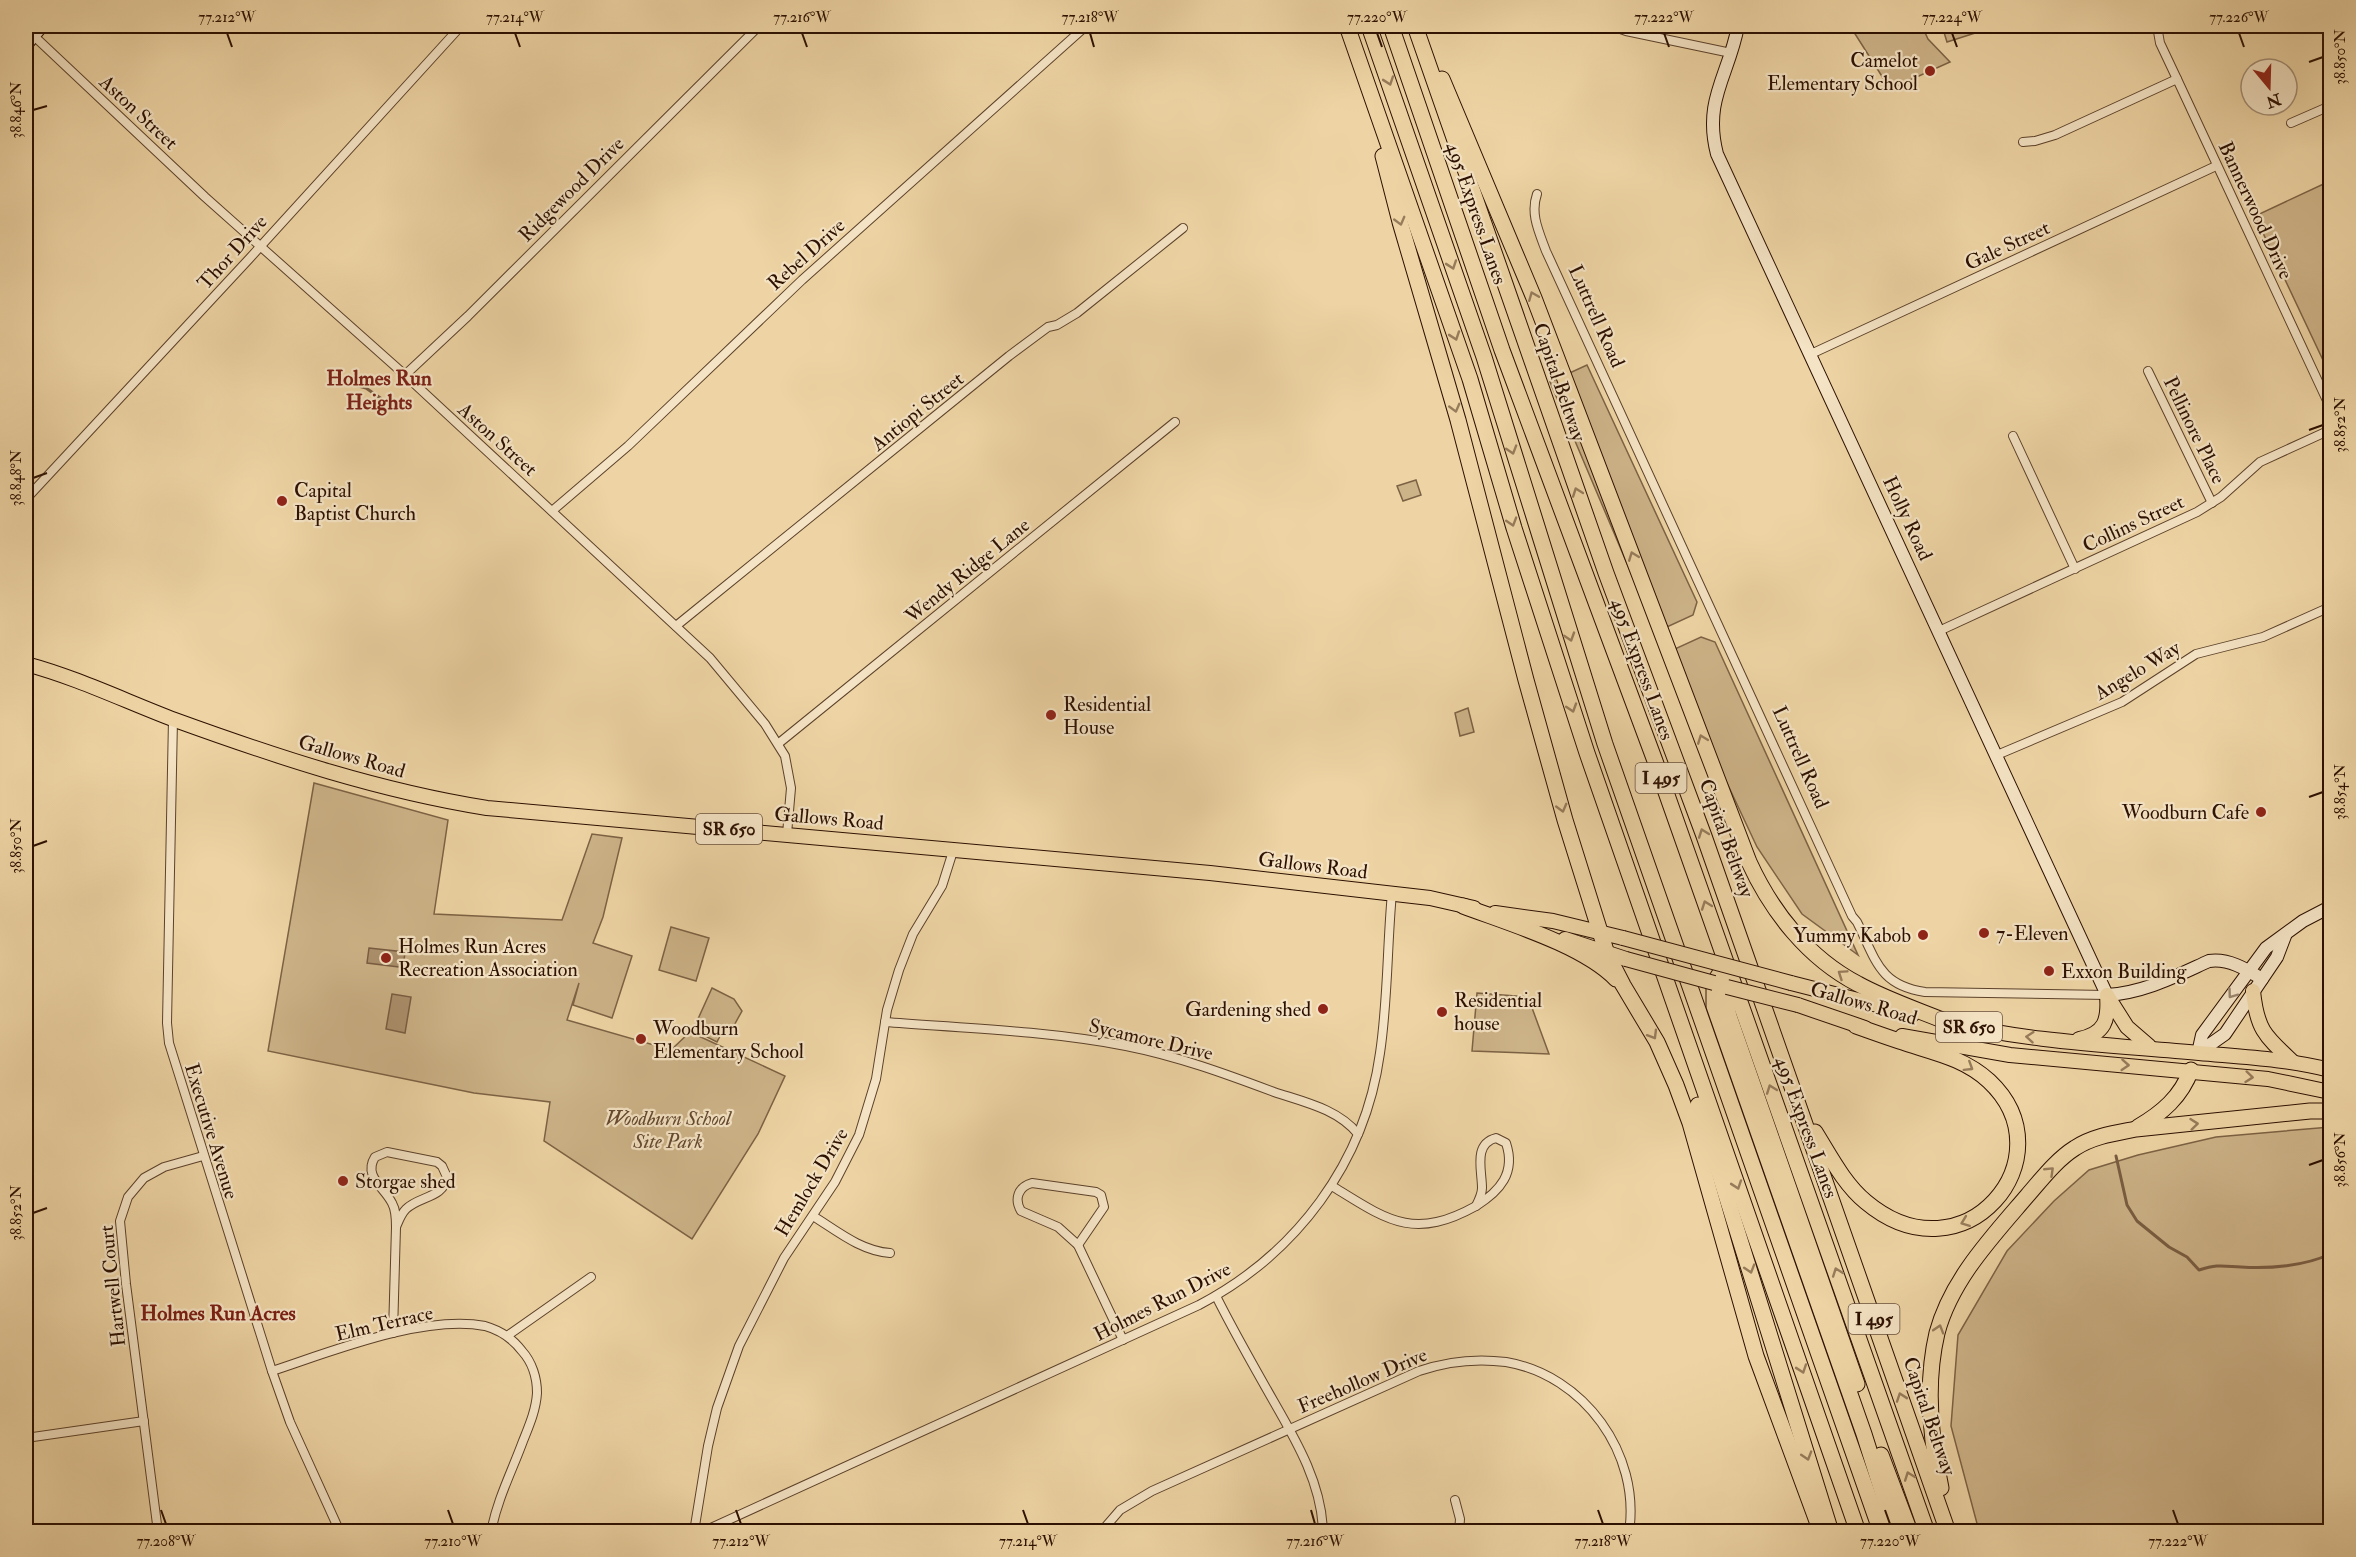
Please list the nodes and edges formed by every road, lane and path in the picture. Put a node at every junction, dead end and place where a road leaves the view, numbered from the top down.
1 (42, 26) edge
2 (461, 26) edge
3 (759, 26) edge
4 (1086, 26) edge
5 (1347, 26) edge
6 (1369, 26) edge
7 (1391, 26) edge
8 (1417, 26) edge
9 (1612, 26) edge
10 (1738, 26) edge
11 (2157, 26) edge
12 (29, 41) edge
13 (1731, 52) junction
14 (1360, 62) junction
15 (2177, 79) junction
16 (2331, 106) edge
17 (2291, 123) dead end
18 (2023, 142) dead end
19 (2216, 166) junction
20 (1537, 194) dead end
21 (1183, 228) dead end
22 (260, 246) junction
23 (1811, 354) junction
24 (2148, 371) dead end
25 (405, 375) junction
26 (2331, 407) edge
27 (1175, 422) dead end
28 (2331, 430) edge
29 (2013, 436) dead end
30 (26, 499) edge
31 (2212, 503) junction
32 (552, 512) junction
33 (2075, 569) junction
34 (2331, 607) edge
35 (676, 626) junction
36 (1939, 631) junction
37 (26, 664) edge
38 (172, 718) junction
39 (778, 742) junction
40 (1587, 753) junction
41 (1996, 755) junction
42 (787, 834) junction
43 (954, 848) junction
44 (1392, 893) junction
45 (1463, 906) junction
46 (2331, 907) edge
47 (1504, 915) junction
48 (1601, 932) junction
49 (2285, 936) junction
50 (1607, 954) junction
51 (1725, 965) junction
52 (2248, 971) junction
53 (2262, 979) junction
54 (1623, 985) junction
55 (1720, 985) junction
56 (2253, 991) junction
57 (2107, 995) junction
58 (1720, 1008) junction
59 (885, 1022) junction
60 (1952, 1024) junction
61 (1856, 1026) junction
62 (2069, 1041) junction
63 (2151, 1047) junction
64 (2198, 1053) junction
65 (2293, 1062) junction
66 (2191, 1070) junction
67 (2331, 1070) edge
68 (2331, 1092) edge
69 (1800, 1106) junction
70 (2331, 1111) edge
71 (2136, 1129) junction
72 (1358, 1134) junction
73 (203, 1156) junction
74 (1332, 1186) junction
75 (1476, 1206) junction
76 (813, 1216) junction
77 (396, 1227) junction
78 (1078, 1245) junction
79 (891, 1253) dead end
80 (591, 1277) dead end
81 (1216, 1296) junction
82 (393, 1333) junction
83 (507, 1336) junction
84 (1123, 1340) junction
85 (272, 1371) junction
86 (144, 1421) junction
87 (1290, 1430) junction
88 (26, 1438) edge
89 (1455, 1500) dead end
90 (159, 1532) edge
91 (339, 1532) edge
92 (491, 1532) edge
93 (694, 1532) edge
94 (702, 1532) edge
95 (1101, 1532) edge
96 (1323, 1532) edge
97 (1459, 1532) edge
98 (1629, 1532) edge
99 (1821, 1532) edge
100 (1831, 1532) edge
101 (1858, 1532) edge
102 (1881, 1532) edge
103 (1895, 1532) edge
104 (1910, 1532) edge
105 (1927, 1532) edge
106 (1949, 1532) edge

1 - 12 street
2 - 22 street, Thor Drive
3 - 25 street, Ridgewood Drive
4 - 32 street, Rebel Drive
5 - 14 highway
6 -> 102 highway, 495 Express Lanes / I 495
105 -> 7 highway, 495 Express Lanes / I 495
60 -> 8 highway
69 -> 8 highway, Capital Beltway / I 495
9 - 13 street
10 - 13 street, Holly Road
11 - 15 street, Bannerwood Drive
12 - 22 street, Aston Street
13 - 23 street, Holly Road
14 -> 40 highway
14 -> 48 highway
15 - 18 street
15 - 19 street, Bannerwood Drive
16 - 17 street
19 - 23 street, Gale Street
19 - 26 street, Bannerwood Drive
20 - 57 street, Luttrell Road
21 - 35 street, Antiopi Street
22 - 25 street, Aston Street
22 - 30 street, Thor Drive
23 - 36 street, Holly Road
24 - 31 street, Pellinore Place
25 - 32 street, Aston Street
27 - 39 street, Wendy Ridge Lane
28 - 31 street, Collins Street
29 - 33 street
31 - 33 street, Collins Street
32 - 35 street, Aston Street
33 - 36 street, Collins Street
34 - 41 street, Angelo Way
35 - 39 street, Aston Street
36 - 41 street, Holly Road
37 - 38 main road, Gallows Road / SR 650
38 - 42 main road, Gallows Road / SR 650
38 - 73 street, Executive Avenue
39 - 42 street, Aston Street
40 -> 100 highway
40 -> 101 highway
41 - 57 street, Holly Road
42 - 43 main road, Gallows Road / SR 650
43 - 44 main road, Gallows Road / SR 650
43 - 59 street, Hemlock Drive
44 - 45 main road, Gallows Road / SR 650
44 - 72 street, Holmes Run Drive
45 - 47 main road, Gallows Road / SR 650
45 - 54 highway
46 - 49 street
47 - 48 main road, Gallows Road / SR 650
47 - 50 main road, Gallows Road / SR 650
48 - 50 highway
48 - 51 main road, Gallows Road / SR 650, bridge
49 - 52 street
49 - 53 street
50 - 54 highway
50 - 55 main road, Gallows Road / SR 650, bridge
51 - 55 highway
51 - 60 main road, Gallows Road / SR 650, bridge
52 - 53 street, Luttrell Road
52 - 57 street, Luttrell Road
52 -> 64 street
53 - 56 street
54 -> 99 highway
55 - 58 highway
55 - 61 main road, Gallows Road / SR 650, bridge
56 - 64 street
56 - 65 main road
57 - 62 main road
57 - 63 main road
58 - 103 highway
58 - 104 highway
59 - 72 street, Sycamore Drive
59 - 76 street, Hemlock Drive
62 -> 60 main road, Gallows Road / SR 650
61 -> 66 main road, Gallows Road / SR 650
61 -> 69 highway
62 - 63 main road, Gallows Road / SR 650
63 - 64 main road, Gallows Road / SR 650
64 - 65 main road, Gallows Road / SR 650
64 - 66 main road
65 - 67 main road, Gallows Road / SR 650
66 -> 68 main road, Gallows Road / SR 650
66 - 71 highway
106 -> 69 highway, Capital Beltway / I 495
71 -> 70 highway
106 -> 71 highway
72 - 74 street, Holmes Run Drive
73 - 85 street, Executive Avenue
73 - 86 street, Hartwell Court
74 - 75 street
74 - 81 street, Holmes Run Drive
75 - 75 street
76 - 79 street
76 - 93 street, Hemlock Drive
77 - 77 street
77 - 82 street
78 - 78 street
78 - 84 street
80 - 83 street
81 - 84 street, Holmes Run Drive
81 - 87 street
82 - 83 street, Elm Terrace
82 - 85 street, Elm Terrace
83 - 92 street, Elm Terrace
84 - 94 street, Holmes Run Drive
85 - 91 street, Executive Avenue
86 - 88 street
86 - 90 street, Hartwell Court
87 - 95 street, Freehollow Drive
87 - 96 street
87 - 98 street, Freehollow Drive
89 - 97 street

